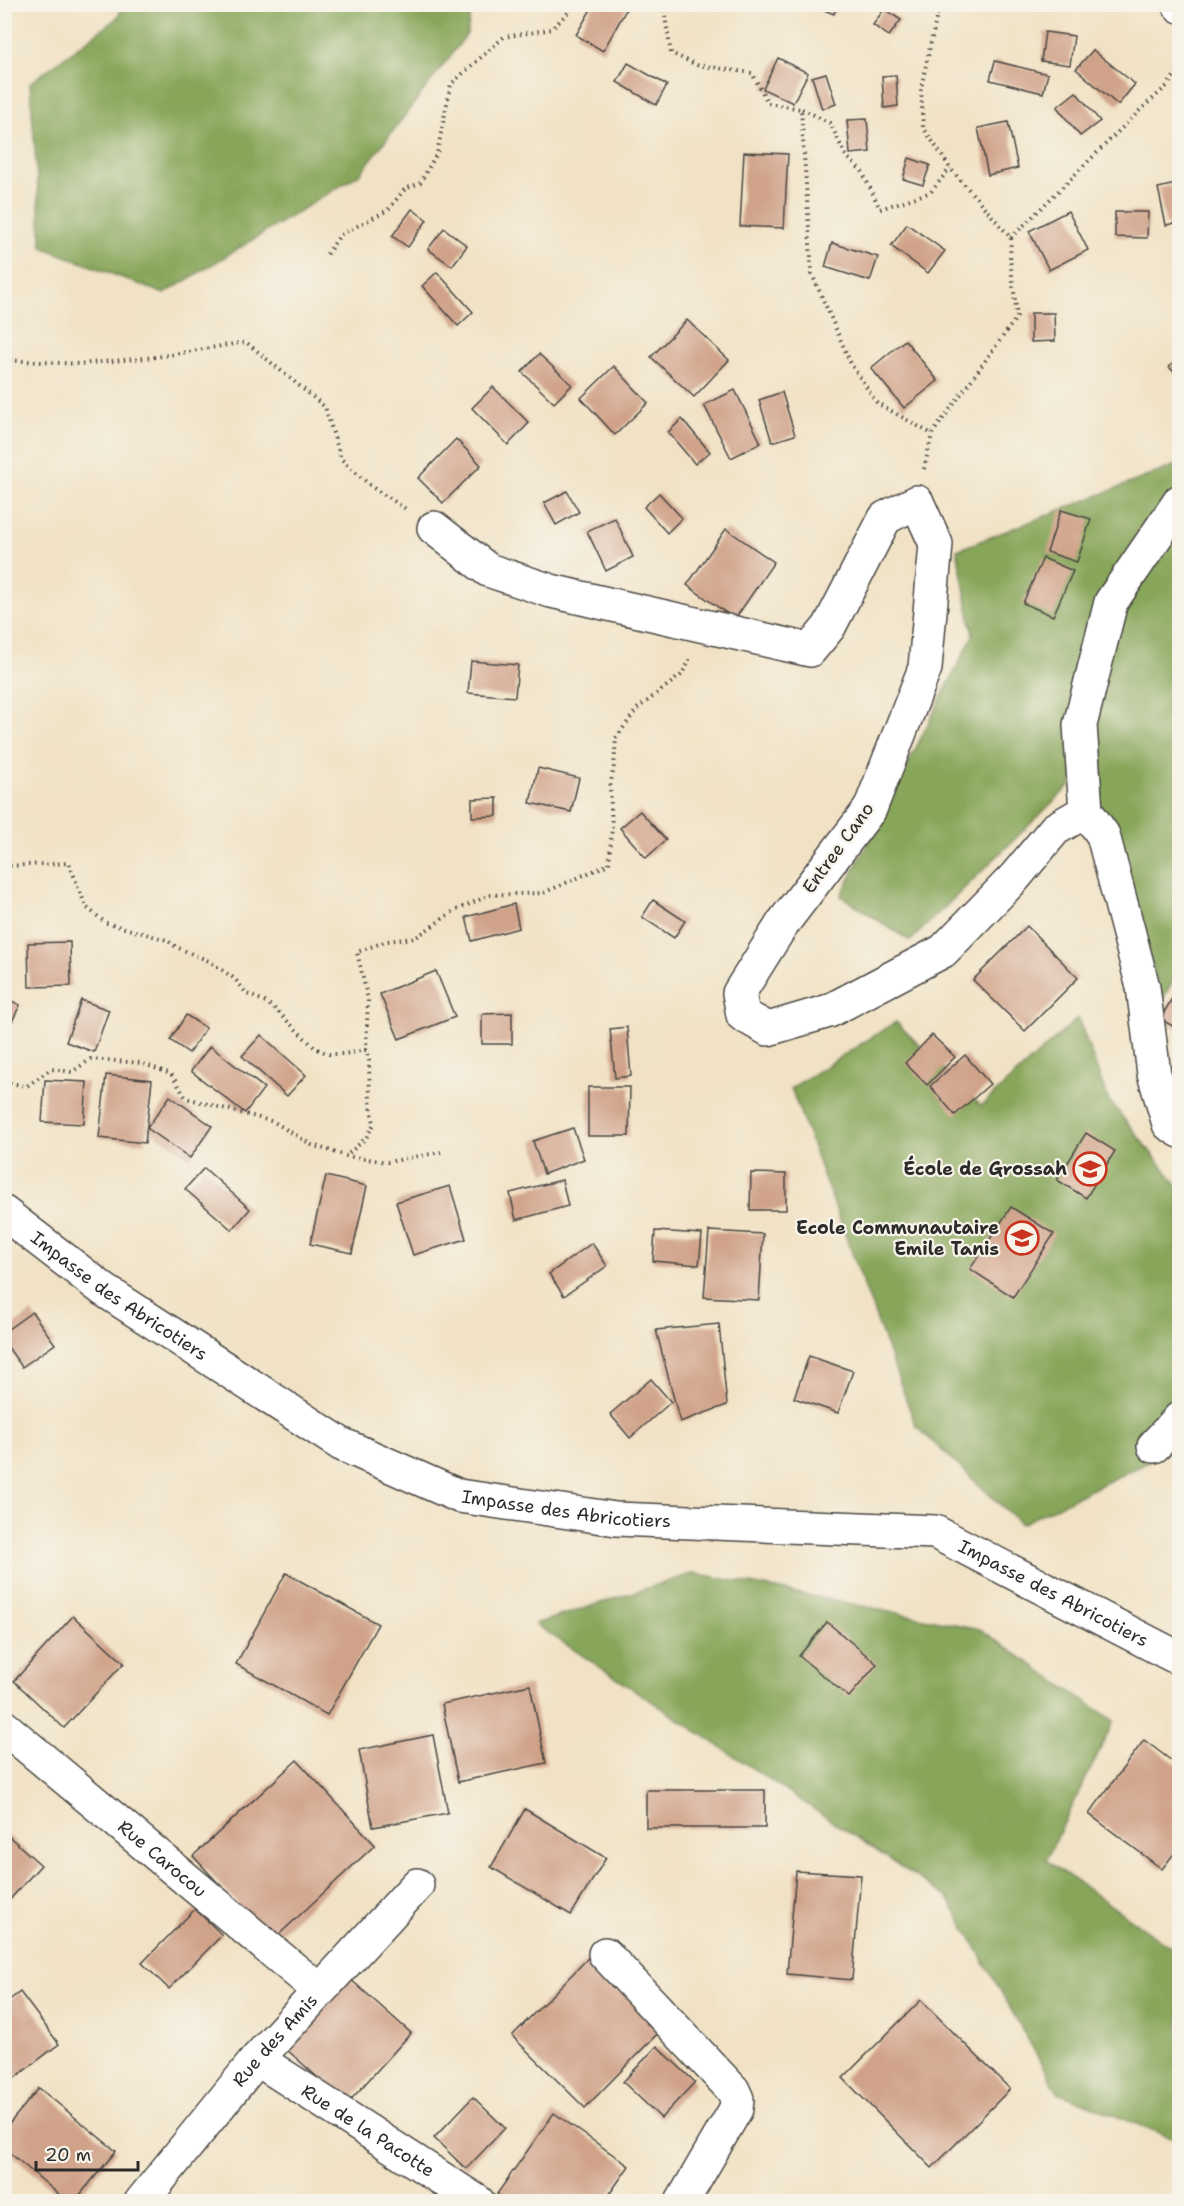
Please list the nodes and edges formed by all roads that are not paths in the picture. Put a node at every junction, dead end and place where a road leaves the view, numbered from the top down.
1 (1179, 501) edge
2 (434, 528) road end
3 (1086, 811) junction
4 (1179, 1131) edge
5 (4, 1213) edge
6 (1179, 1418) edge
7 (1154, 1446) dead end
8 (1179, 1659) edge
9 (4, 1727) edge
10 (417, 1885) dead end
11 (604, 1954) dead end
12 (319, 1990) junction
13 (257, 2059) junction
14 (141, 2202) edge
15 (478, 2202) edge
16 (682, 2202) edge

1 - 3 street
2 - 3 street, Entree Cano
3 - 4 street
5 - 8 street, Impasse des Abricotiers
6 - 7 street
9 - 12 street, Rue Carocou
10 - 12 street, Rue des Amis
11 - 16 street
12 - 13 street, Rue des Amis
13 - 14 street, Rue des Amis
13 - 15 street, Rue de la Pacotte

